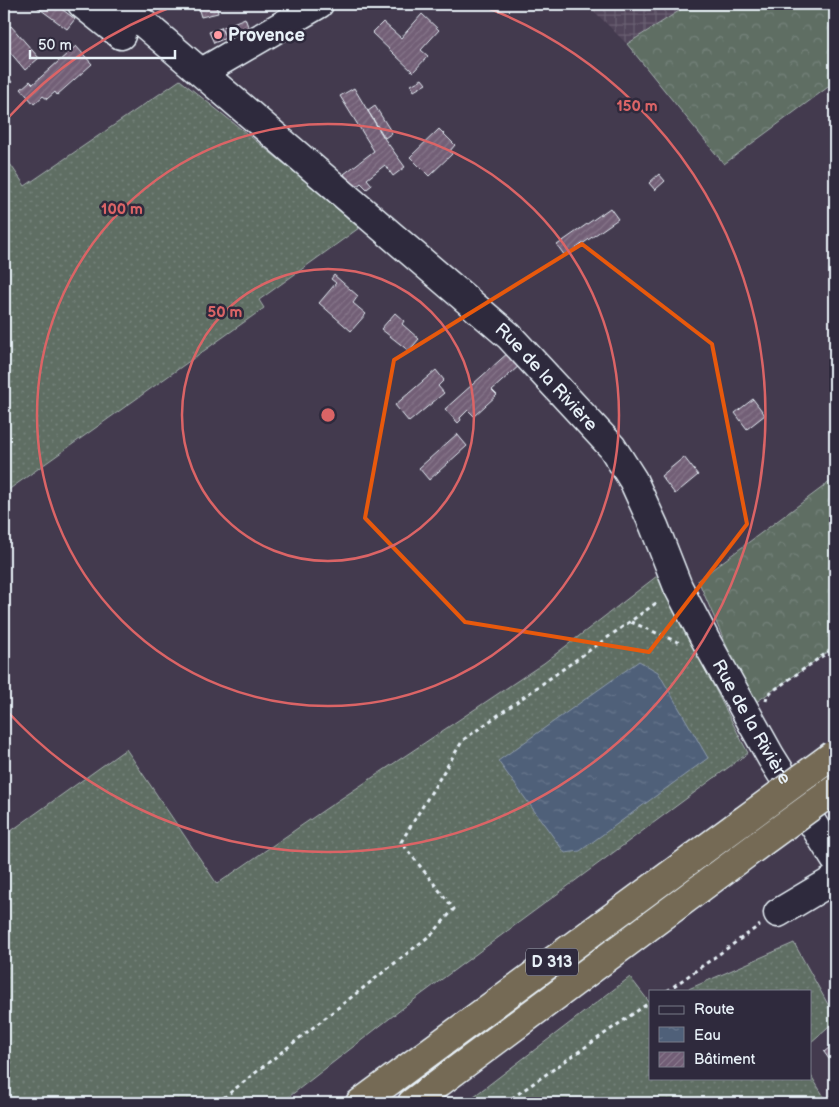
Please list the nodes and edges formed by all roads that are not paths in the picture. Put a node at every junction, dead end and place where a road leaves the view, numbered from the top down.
1 (82, 4) edge
2 (121, 4) edge
3 (319, 4) edge
4 (121, 35) dead end
5 (202, 72) junction
6 (834, 754) edge
7 (835, 789) edge
8 (835, 859) edge
9 (835, 879) edge
10 (778, 913) road end
11 (360, 1103) edge
12 (412, 1103) edge

1 - 4 street
2 - 5 street, Rue de la Rivière
3 - 5 street
5 - 8 street, Rue de la Rivière
6 - 11 highway, D 313, bridge
7 - 12 highway, D 313, bridge
9 - 10 street

